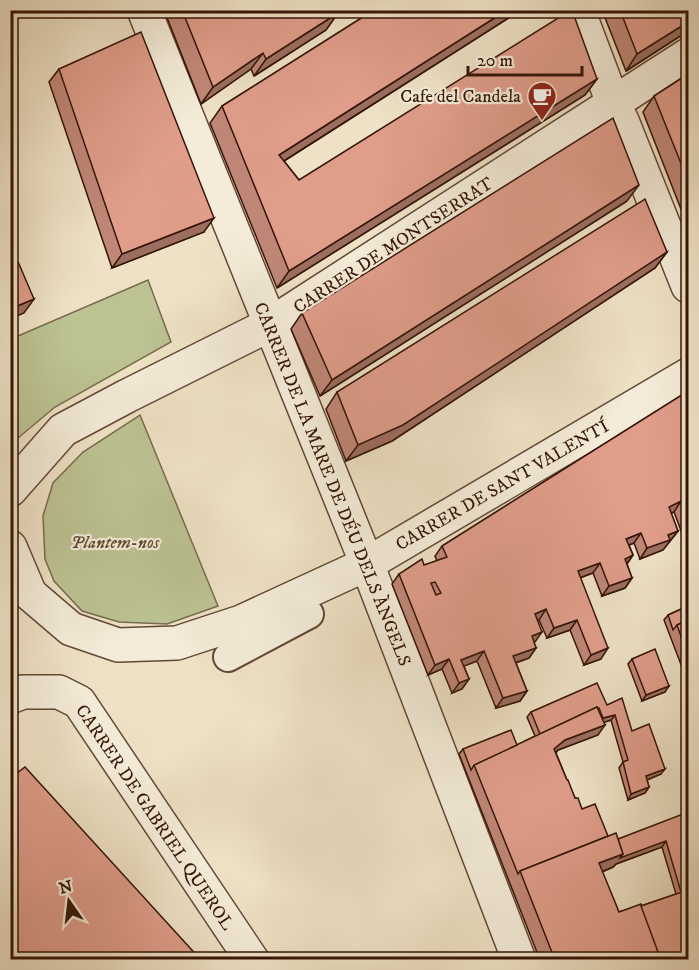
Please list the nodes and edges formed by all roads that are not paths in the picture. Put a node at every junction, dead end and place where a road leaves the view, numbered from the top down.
1 (144, 10) edge
2 (579, 10) edge
3 (688, 55) edge
4 (613, 104) junction
5 (688, 286) edge
6 (269, 325) junction
7 (688, 375) edge
8 (10, 490) edge
9 (10, 547) edge
10 (367, 564) junction
11 (309, 614) dead end
12 (228, 657) dead end
13 (10, 696) edge
14 (252, 960) edge
15 (519, 960) edge

1 - 6 street, CARRER DE LA MARE DE DÉU DELS ÀNGELS
2 - 4 street
3 - 4 street, CARRER DE MONTSERRAT
4 - 5 street
4 - 6 street, CARRER DE MONTSERRAT
6 - 8 street, CARRER DE MONTSERRAT
6 - 10 street, CARRER DE LA MARE DE DÉU DELS ÀNGELS
7 - 10 street, CARRER DE SANT VALENTÍ
9 - 10 street, CARRER DE SANT VALENTÍ
10 - 15 street, CARRER DE LA MARE DE DÉU DELS ÀNGELS
11 - 12 street
13 - 14 street, CARRER DE GABRIEL QUEROL

